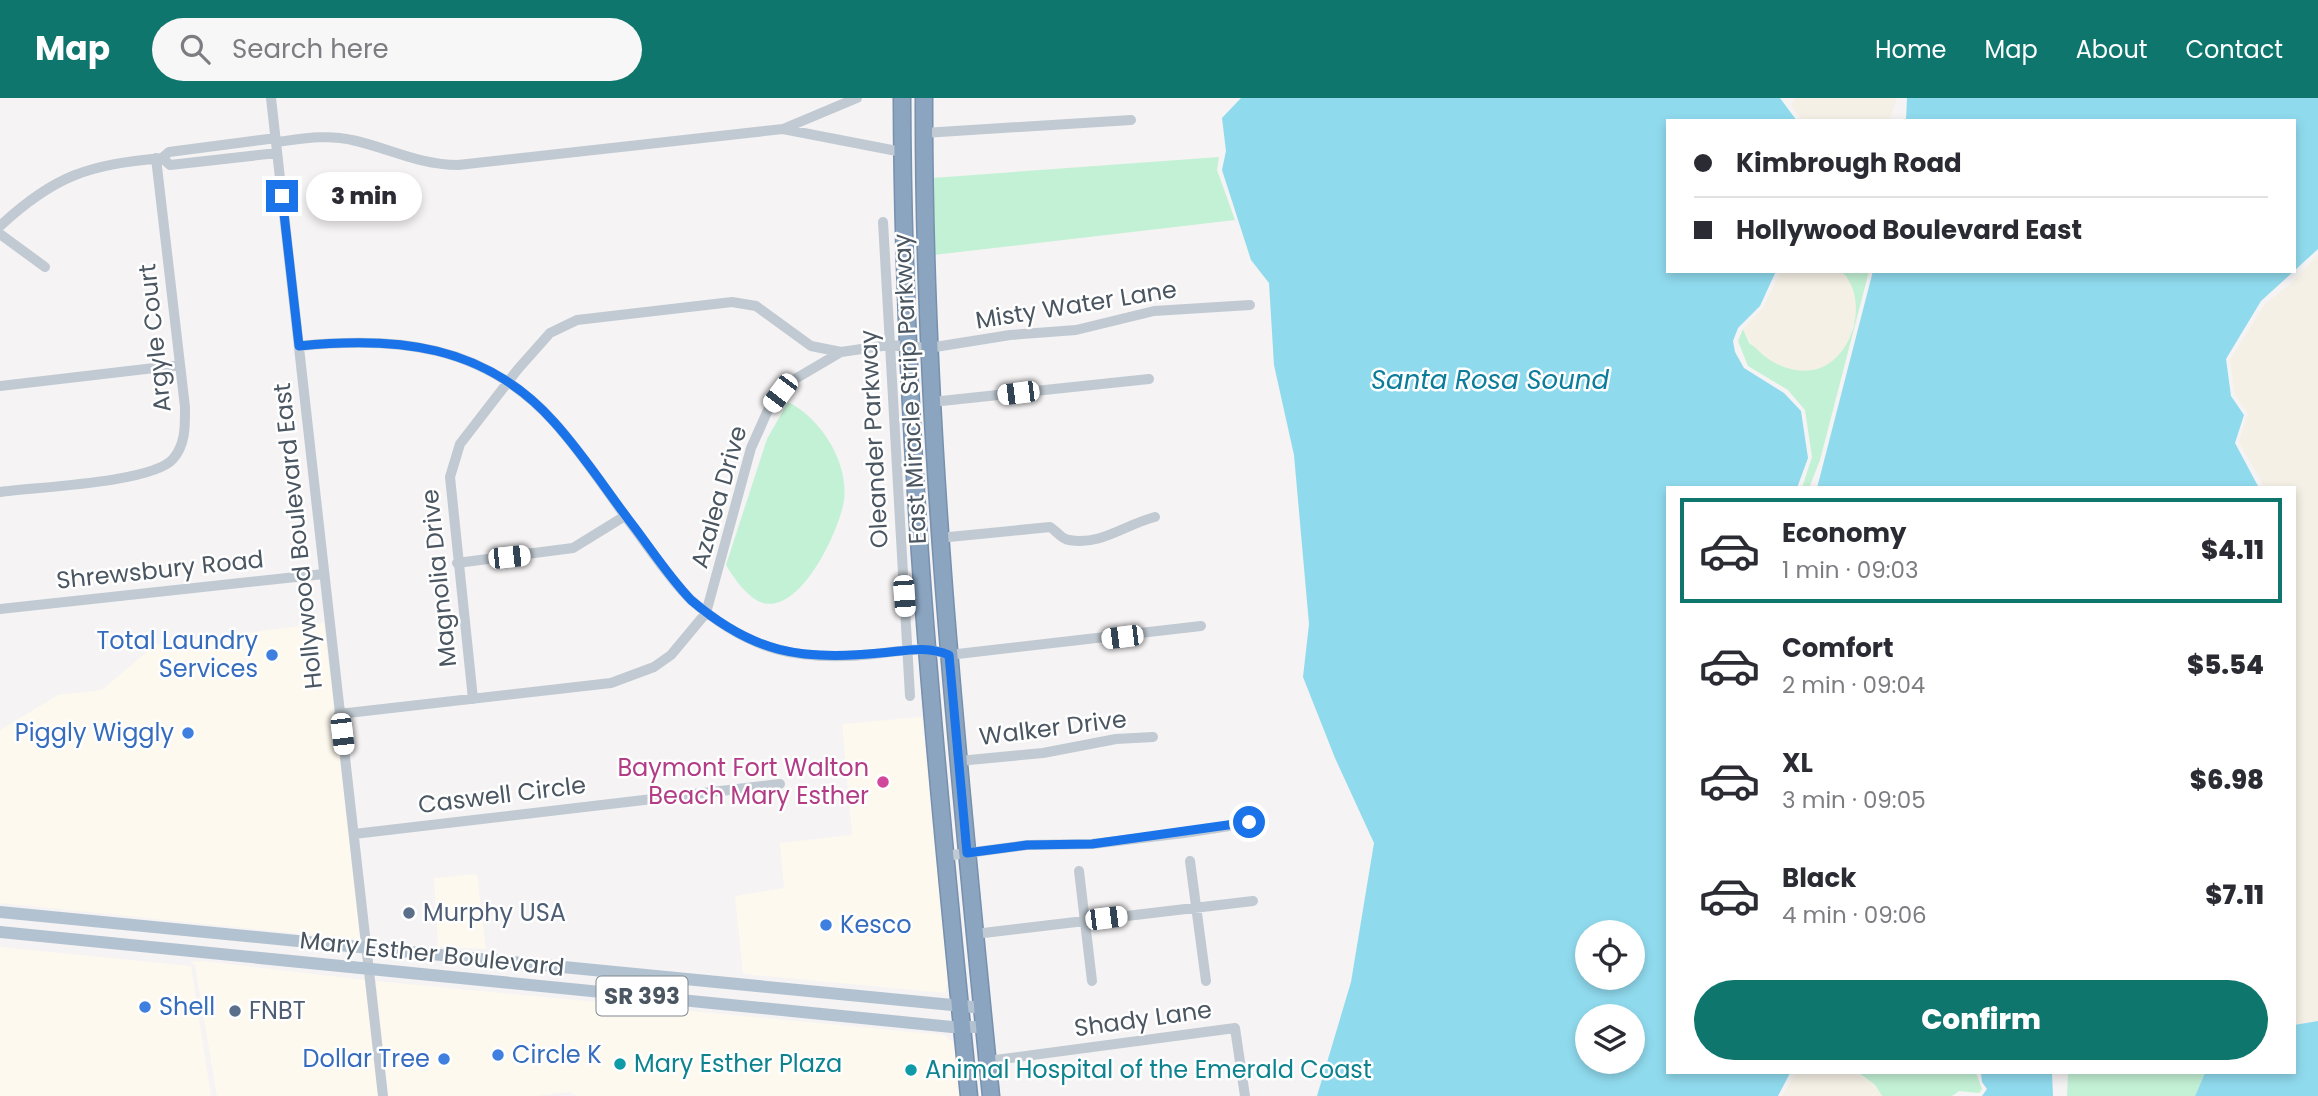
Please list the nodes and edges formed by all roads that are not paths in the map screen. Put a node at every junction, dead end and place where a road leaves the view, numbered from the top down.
1 (271, 98) edge
2 (857, 98) edge
3 (902, 98) edge
4 (924, 98) edge
5 (1131, 120) dead end
6 (783, 129) junction
7 (924, 133) junction
8 (276, 144) junction
9 (902, 152) junction
10 (159, 158) junction
11 (883, 222) dead end
12 (0, 226) edge
13 (0, 234) edge
14 (45, 267) dead end
15 (1250, 305) dead end
16 (890, 345) junction
17 (299, 346) junction
18 (907, 346) junction
19 (929, 348) junction
20 (841, 352) junction
21 (180, 365) junction
22 (1149, 379) dead end
23 (507, 383) junction
24 (0, 386) edge
25 (932, 402) junction
26 (0, 492) edge
27 (625, 516) junction
28 (1155, 517) dead end
29 (939, 538) junction
30 (457, 563) junction
31 (324, 573) junction
32 (0, 609) edge
33 (706, 613) junction
34 (1201, 626) dead end
35 (926, 649) junction
36 (907, 650) junction
37 (949, 655) junction
38 (910, 696) dead end
39 (473, 699) junction
40 (339, 714) junction
41 (1153, 737) dead end
42 (959, 761) junction
43 (780, 784) dead end
44 (1255, 818) dead end
45 (354, 834) junction
46 (967, 853) junction
47 (945, 856) junction
48 (1191, 861) dead end
49 (1079, 871) dead end
50 (1253, 901) dead end
51 (1196, 907) junction
52 (0, 912) edge
53 (1085, 920) junction
54 (0, 932) edge
55 (975, 934) junction
56 (367, 947) junction
57 (369, 969) junction
58 (1092, 981) dead end
59 (1206, 981) dead end
60 (960, 1006) junction
61 (983, 1008) junction
62 (985, 1027) junction
63 (962, 1028) junction
64 (988, 1061) junction
65 (383, 1096) edge
66 (969, 1096) edge
67 (991, 1096) edge
68 (1245, 1096) edge

1 - 8 street, Hollywood Boulevard East
2 - 6 street
3 - 9 highway, East Miracle Strip Parkway
4 - 7 highway, East Miracle Strip Parkway
5 - 7 street
6 - 8 street
6 - 9 street
7 - 19 highway, East Miracle Strip Parkway
8 - 10 street
8 - 17 street, Hollywood Boulevard East
9 - 18 highway, East Miracle Strip Parkway
10 - 12 street
10 - 21 street, Argyle Court
11 - 16 street, Oleander Parkway
13 - 14 street
15 - 19 street, Misty Water Lane
16 - 18 street, Azalea Drive
16 - 20 street, Azalea Drive
16 - 36 street, Oleander Parkway
17 - 23 street
17 - 31 street, Hollywood Boulevard East
18 - 19 street, Misty Water Lane
18 - 35 highway, East Miracle Strip Parkway
19 - 25 highway, East Miracle Strip Parkway
20 - 23 street, Magnolia Drive
20 - 33 street, Azalea Drive
21 - 24 street
21 - 26 street, Argyle Court
22 - 25 street
23 - 27 street
23 - 30 street, Magnolia Drive
25 - 29 highway, East Miracle Strip Parkway
27 - 30 street
27 - 33 street
28 - 29 street
29 - 37 highway, East Miracle Strip Parkway
30 - 39 street, Magnolia Drive
31 - 32 street, Shrewsbury Road
31 - 40 street, Hollywood Boulevard East
33 - 36 street
33 - 39 street, Azalea Drive
34 - 37 street
35 - 36 street
35 - 37 street
35 - 47 highway, East Miracle Strip Parkway
36 - 38 street, Oleander Parkway
37 - 42 highway, East Miracle Strip Parkway
39 - 40 street, Azalea Drive
40 - 45 street, Hollywood Boulevard East
41 - 42 street, Walker Drive
42 - 46 highway, East Miracle Strip Parkway
43 - 45 street, Caswell Circle
44 - 46 street
45 - 56 street, Hollywood Boulevard East
46 - 47 street
46 - 55 highway, East Miracle Strip Parkway
47 - 60 highway, East Miracle Strip Parkway
48 - 51 street
49 - 53 street
50 - 51 street
51 - 53 street
51 - 59 street
52 - 56 main road, Mary Esther Boulevard / SR 393
53 - 55 street
53 - 58 street
54 - 57 main road, Mary Esther Boulevard / SR 393
55 - 61 highway, East Miracle Strip Parkway
56 - 57 street, Hollywood Boulevard East
56 - 60 main road, Mary Esther Boulevard / SR 393
57 - 63 main road, Mary Esther Boulevard / SR 393
57 - 65 street, Hollywood Boulevard East
60 - 61 main road, Mary Esther Boulevard / SR 393
60 - 63 highway, East Miracle Strip Parkway
61 - 62 highway, East Miracle Strip Parkway
62 - 63 main road, Mary Esther Boulevard / SR 393
62 - 64 highway, East Miracle Strip Parkway
63 - 66 highway, East Miracle Strip Parkway
64 - 67 highway, East Miracle Strip Parkway
64 - 68 street, Shady Lane

